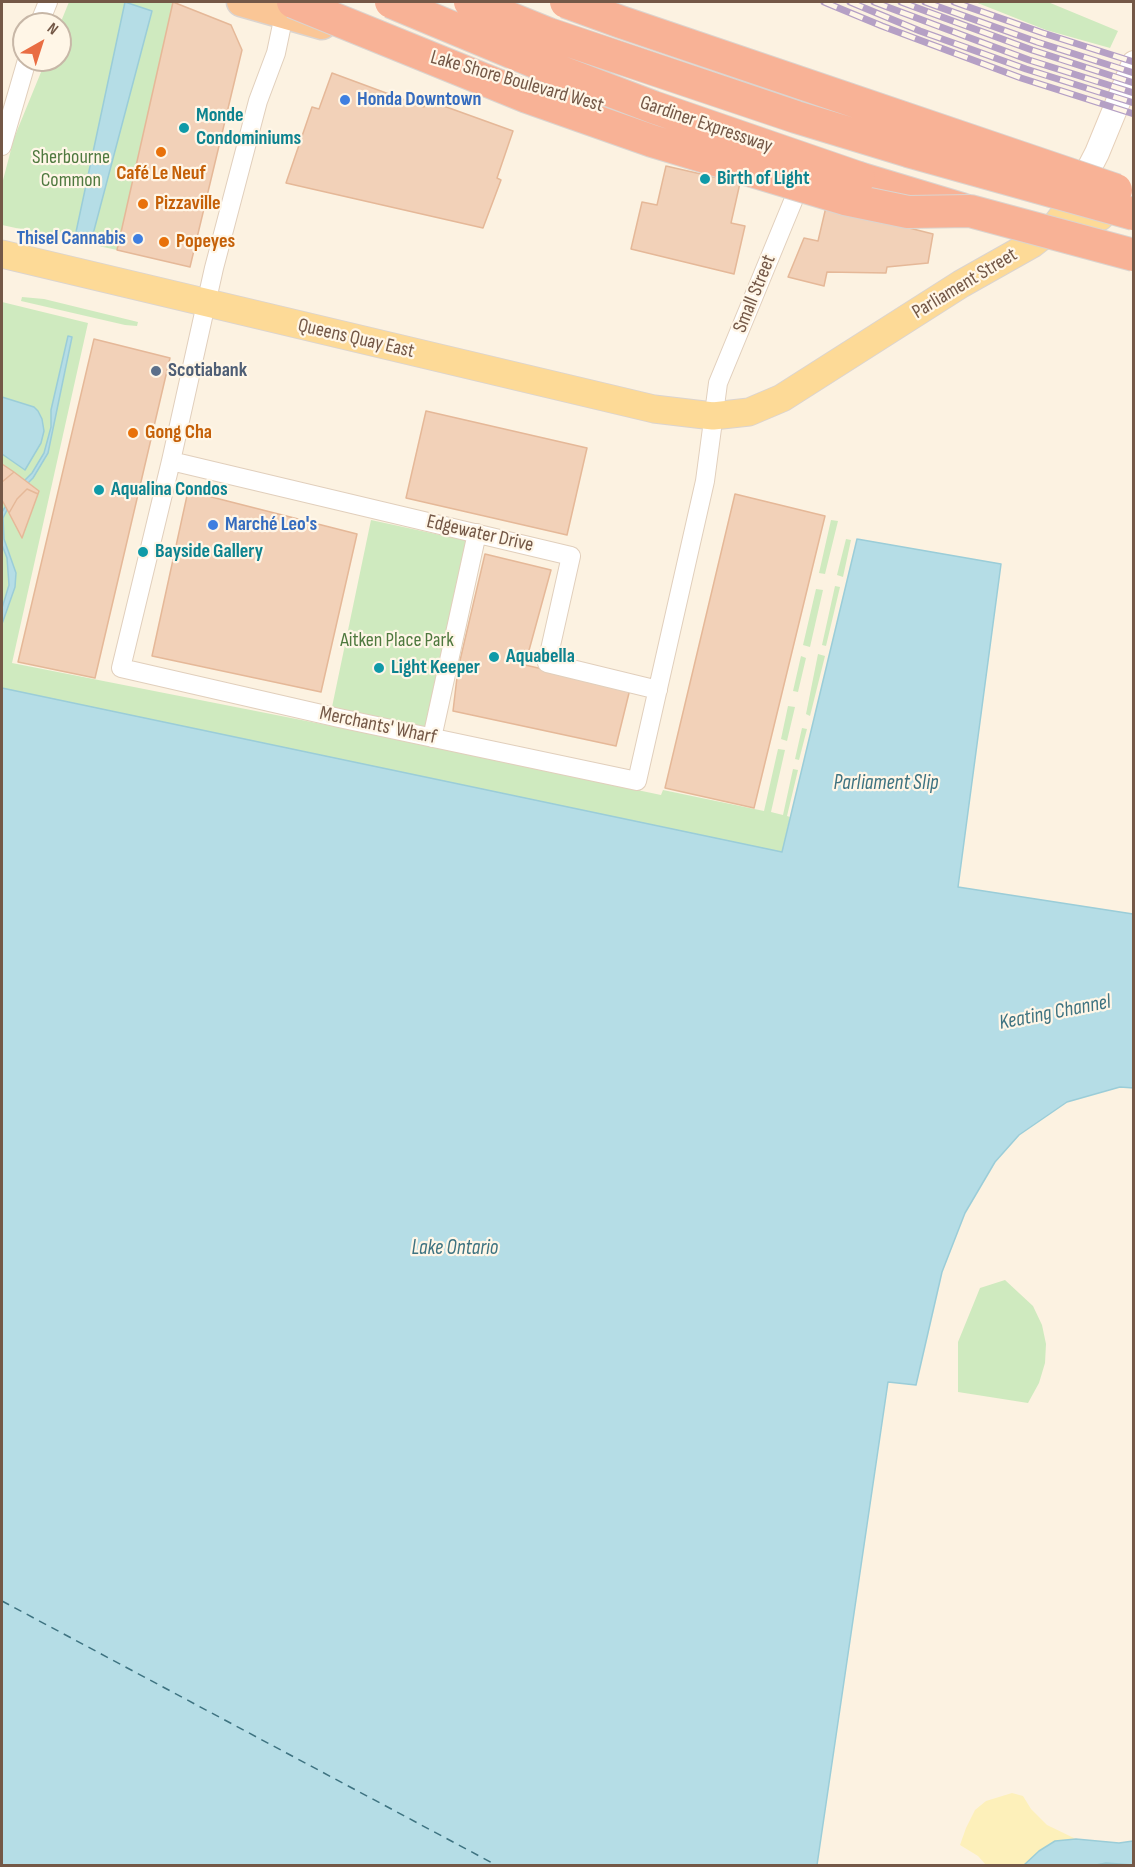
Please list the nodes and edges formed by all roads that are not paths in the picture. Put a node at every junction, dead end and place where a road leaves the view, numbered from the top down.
1 (241, 2) edge
2 (391, 2) edge
3 (470, 2) edge
4 (499, 2) edge
5 (566, 2) edge
6 (289, 6) edge
7 (1134, 63) edge
8 (663, 71) junction
9 (23, 72) edge
10 (586, 100) junction
11 (2, 146) edge
12 (804, 174) junction
13 (1134, 196) edge
14 (1069, 208) junction
15 (970, 211) junction
16 (1134, 214) edge
17 (1134, 226) edge
18 (1032, 244) junction
19 (2, 254) edge
20 (1134, 255) edge
21 (1134, 270) edge
22 (207, 303) junction
23 (712, 416) junction
24 (171, 461) junction
25 (477, 533) junction
26 (658, 690) junction
27 (432, 738) junction

1 - 6 highway, Lake Shore Boulevard West
2 - 15 highway, Gardiner Expressway, bridge
3 - 16 highway, Gardiner Expressway, bridge
4 - 8 highway
5 - 13 highway, bridge
6 - 10 highway, Lake Shore Boulevard West
6 - 15 highway, bridge
6 - 22 street, Merchants' Wharf
7 - 14 main road, Parliament Street
8 - 10 highway
8 - 14 highway
9 - 11 street
10 - 12 highway, Lake Shore Boulevard West
12 - 18 highway, Lake Shore Boulevard West
12 - 23 street, Small Street
14 - 17 main road
14 - 18 main road, Parliament Street
15 - 20 highway, Gardiner Expressway, bridge
18 - 21 highway, Lake Shore Boulevard West
18 - 23 main road, Parliament Street
19 - 22 main road, Queens Quay East
22 - 23 main road, Queens Quay East
22 - 24 street, Merchants' Wharf
23 - 26 street, Merchants' Wharf
24 - 25 street, Edgewater Drive
24 - 27 street, Merchants' Wharf
25 - 26 street, Edgewater Drive
25 - 27 street
26 - 27 street, Merchants' Wharf

